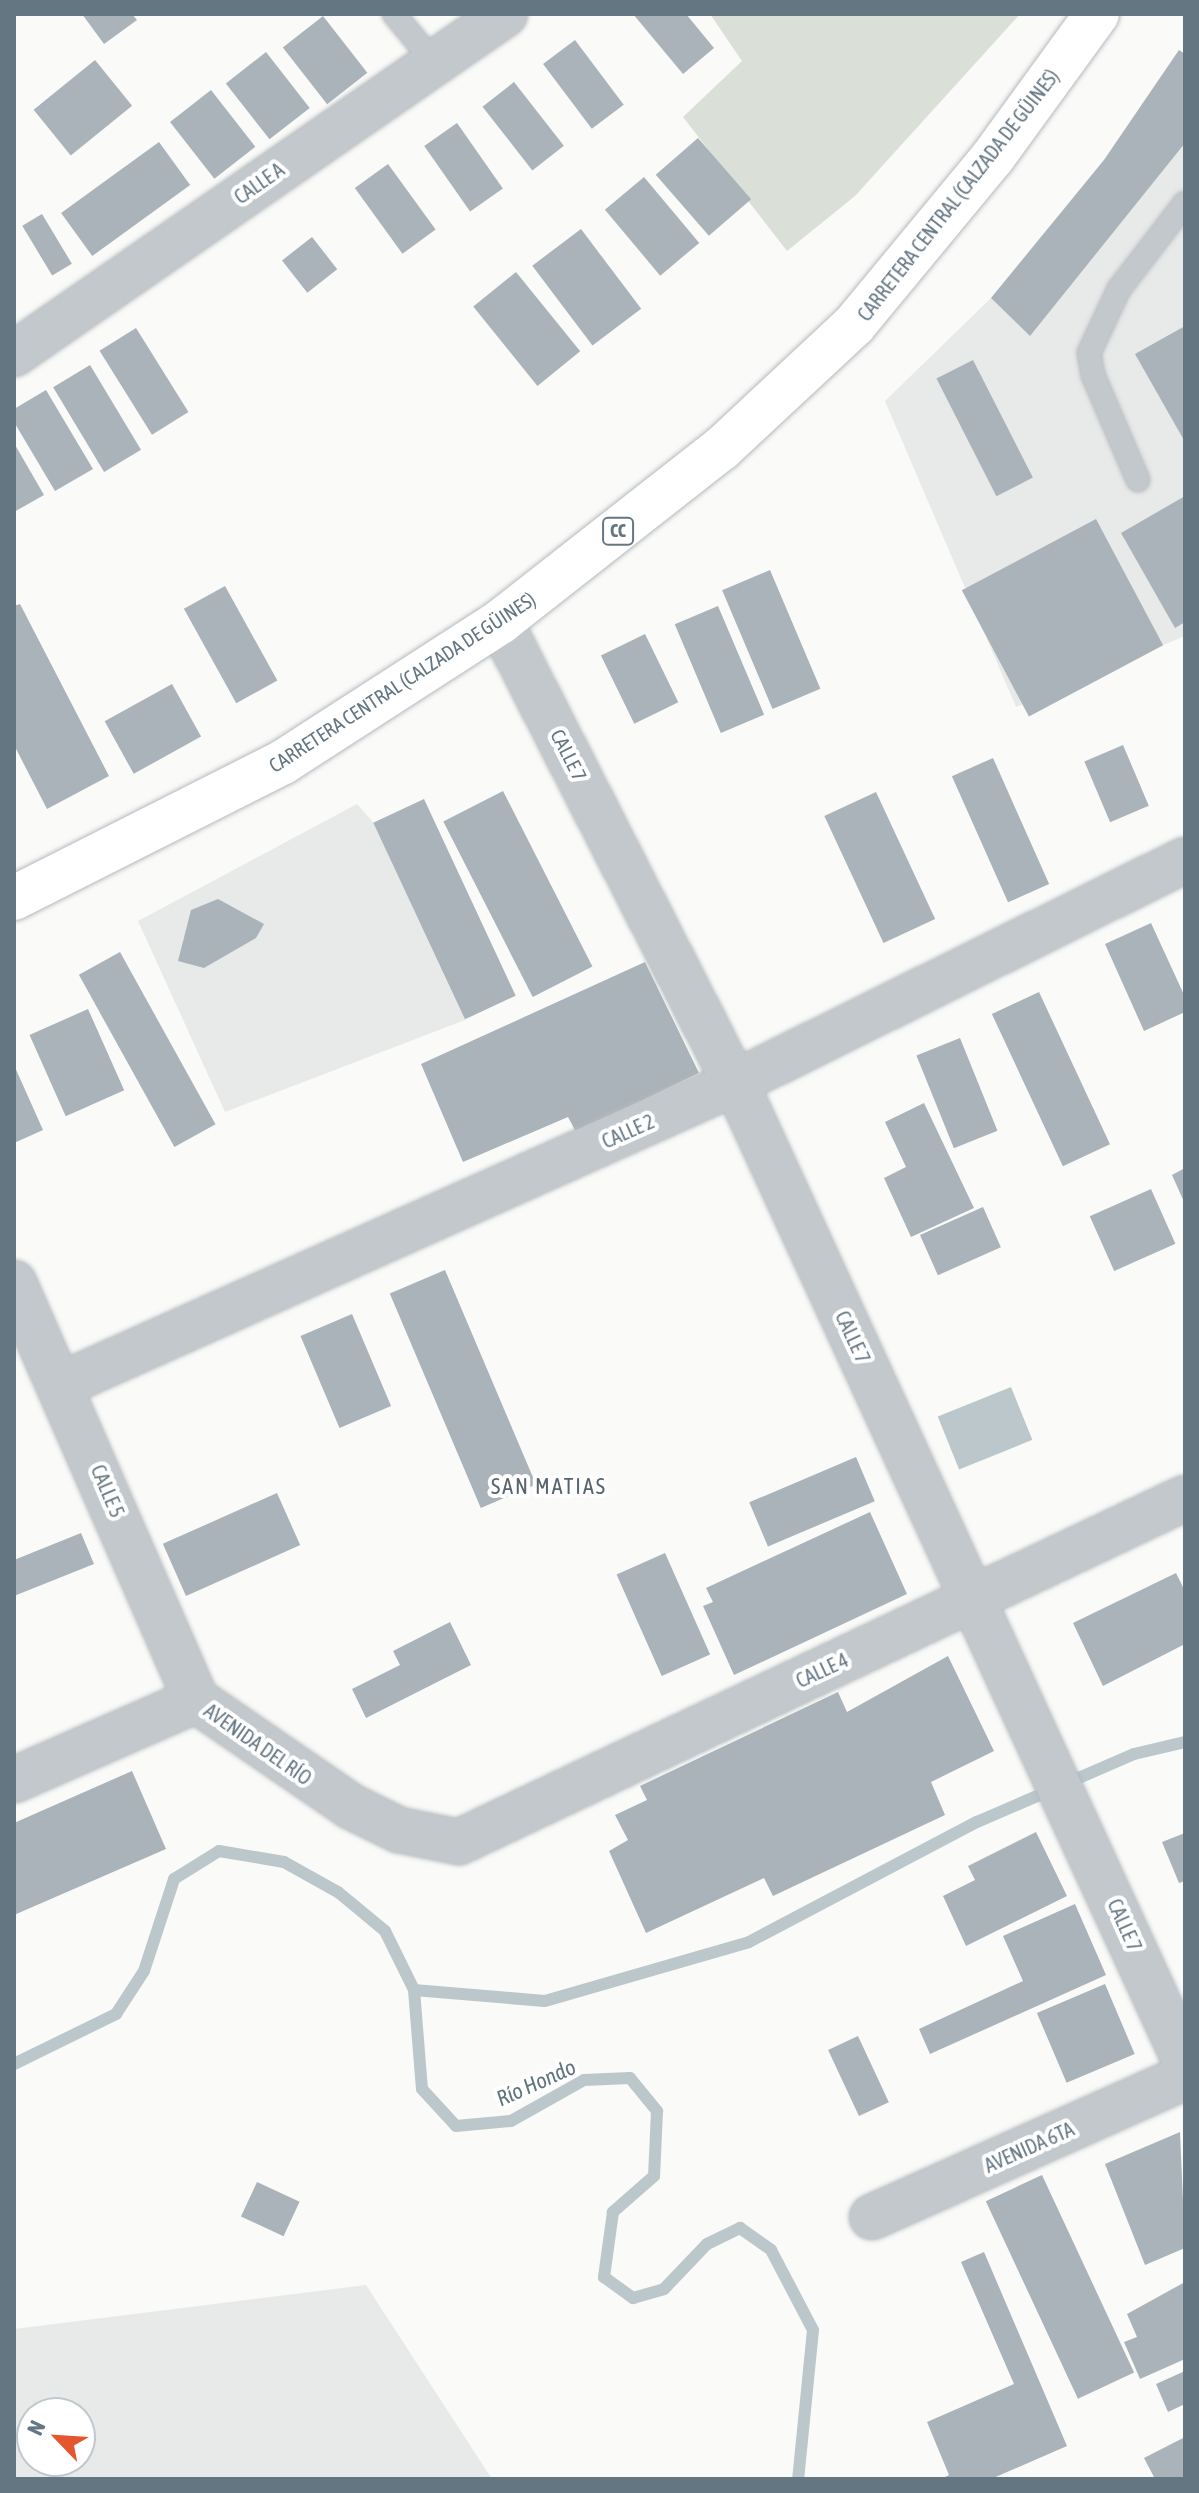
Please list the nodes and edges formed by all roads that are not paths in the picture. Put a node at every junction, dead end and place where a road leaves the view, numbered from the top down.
1 (394, 14) edge
2 (505, 14) edge
3 (1097, 14) edge
4 (434, 62) junction
5 (1185, 203) edge
6 (14, 354) edge
7 (1138, 480) dead end
8 (500, 622) junction
9 (1185, 860) edge
10 (14, 898) edge
11 (735, 1083) junction
12 (14, 1283) edge
13 (63, 1384) junction
14 (1185, 1498) edge
15 (974, 1599) junction
16 (196, 1700) junction
17 (14, 1780) edge
18 (459, 1842) joint
19 (1185, 2061) edge
20 (1185, 2077) edge
21 (872, 2217) dead end

1 - 4 lane
2 - 4 street, CALLE A
3 - 8 main road, CARRETERA CENTRAL (CALZADA DE GÜINES) / CC
4 - 6 street, CALLE A
5 - 7 lane
8 - 10 main road, CARRETERA CENTRAL (CALZADA DE GÜINES) / CC
8 - 11 street, CALLE 7
9 - 11 street, CALLE 2
11 - 13 street, CALLE 2
11 - 15 street, CALLE 7
12 - 13 street, CALLE 5
13 - 16 street, CALLE 5
14 - 15 street, CALLE 4
15 - 18 street, CALLE 4
15 - 19 street, CALLE 7
16 - 17 street, AVENIDA DEL RÍO
16 - 18 street, AVENIDA DEL RÍO
20 - 21 street, AVENIDA 6TA

